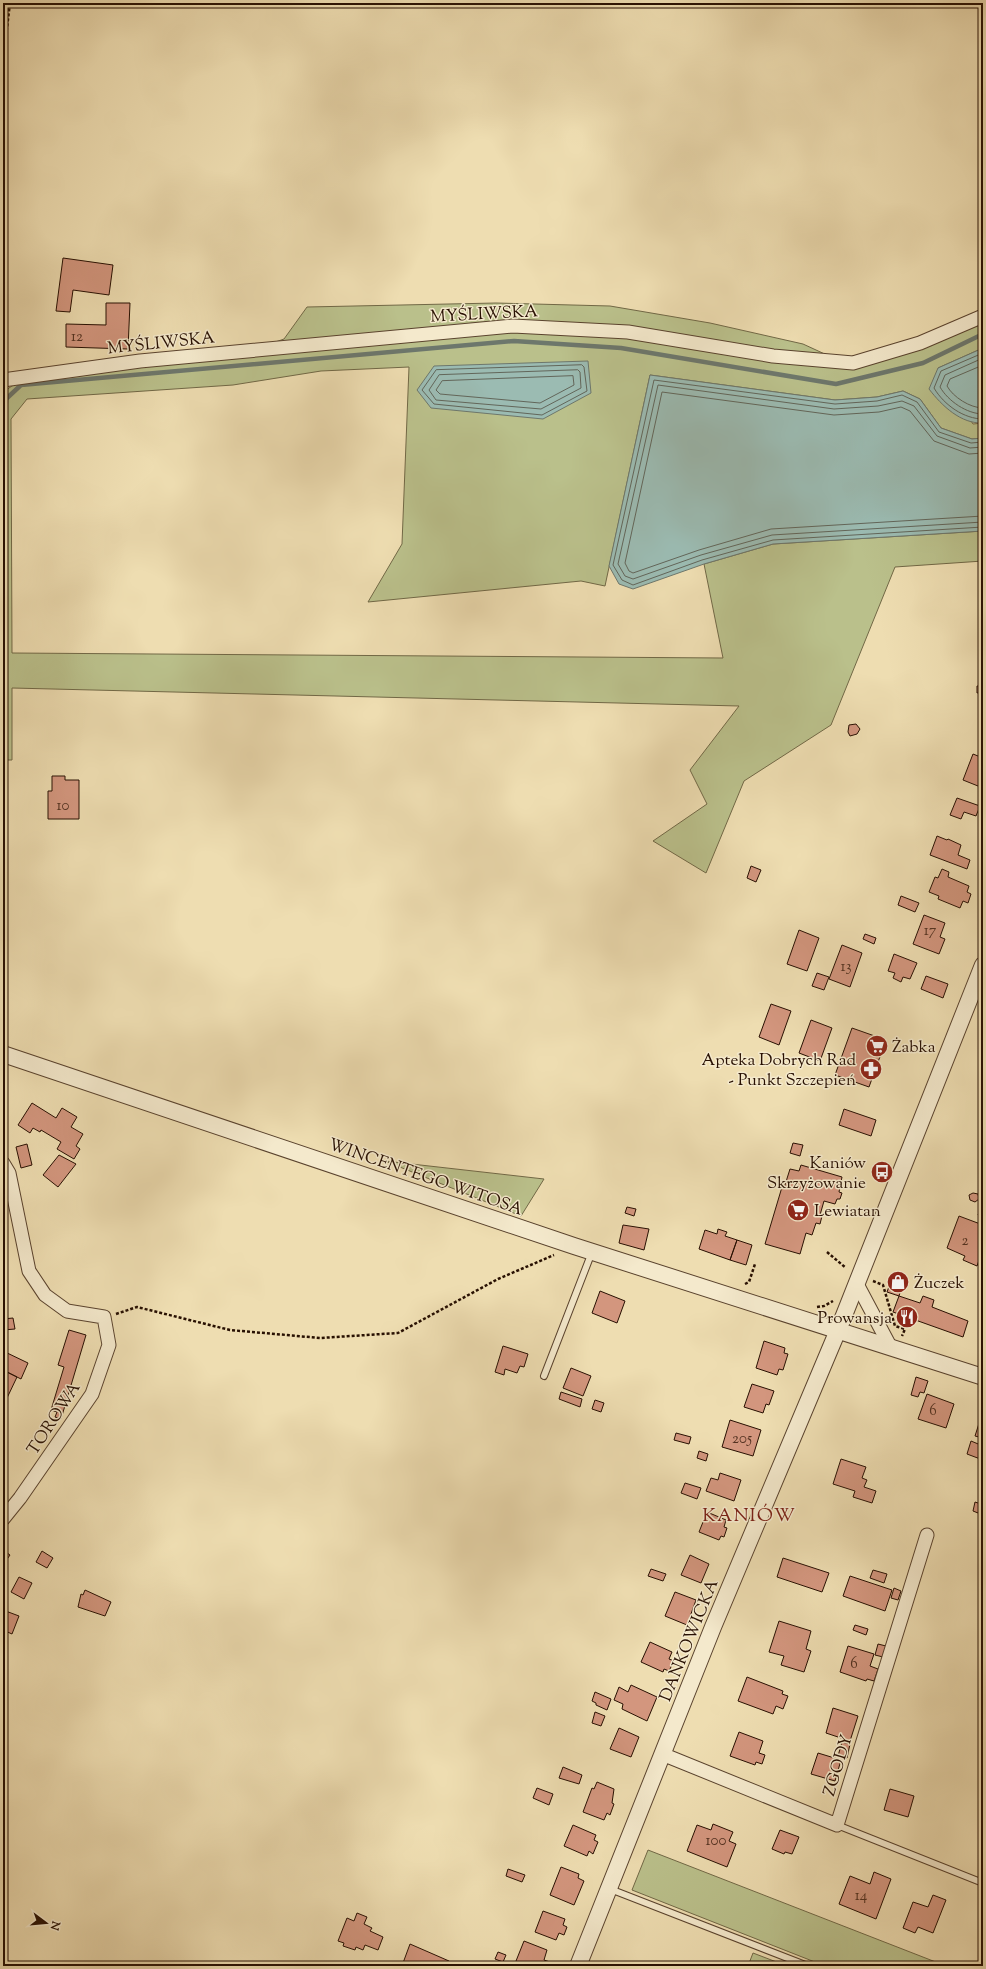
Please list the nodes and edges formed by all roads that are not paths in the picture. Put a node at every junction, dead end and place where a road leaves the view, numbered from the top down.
1 (983, 316) edge
2 (3, 380) edge
3 (983, 965) edge
4 (3, 1054) edge
5 (3, 1163) edge
6 (592, 1252) junction
7 (863, 1282) junction
8 (838, 1330) junction
9 (896, 1343) junction
10 (544, 1376) dead end
11 (983, 1377) edge
12 (3, 1519) edge
13 (927, 1535) dead end
14 (662, 1754) junction
15 (837, 1825) junction
16 (983, 1883) edge
17 (608, 1889) junction
18 (578, 1966) edge
19 (808, 1966) edge

1 - 2 street, MYŚLIWSKA
3 - 7 street, DANKOWICKA
4 - 6 street, WINCENTEGO WITOSA
5 - 12 street, TOROWA
6 - 8 street, WINCENTEGO WITOSA
6 - 10 lane
7 - 8 street, DANKOWICKA
7 - 9 street
8 - 9 street, WINCENTEGO WITOSA
8 - 14 street, DANKOWICKA
9 - 11 street, WINCENTEGO WITOSA
13 - 15 street, ZGODY
14 - 15 street, ZGODY
14 - 17 street, DANKOWICKA
15 - 16 lane
17 - 18 street, DANKOWICKA
17 - 19 lane

